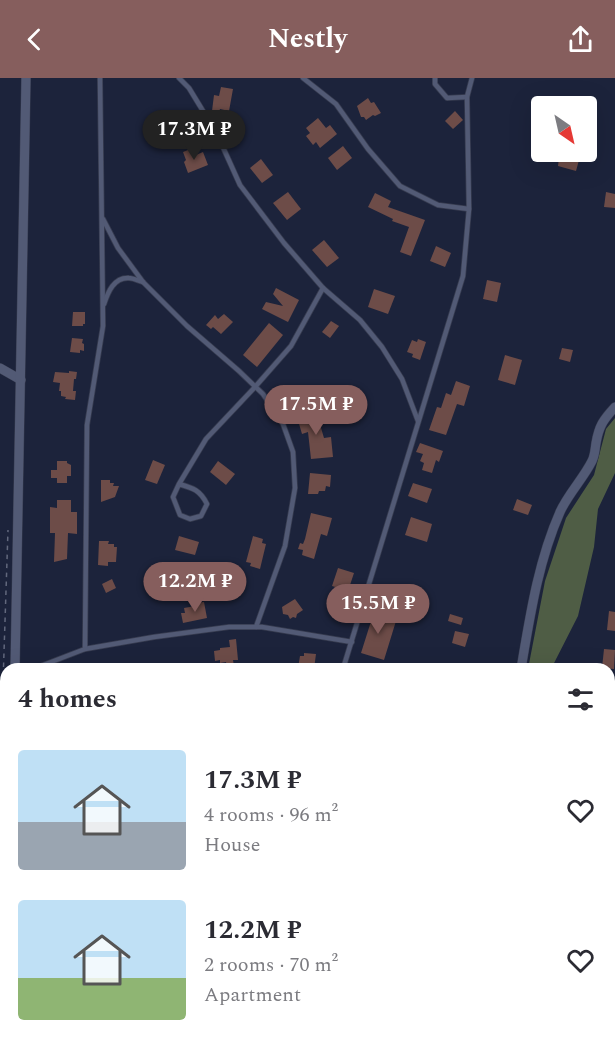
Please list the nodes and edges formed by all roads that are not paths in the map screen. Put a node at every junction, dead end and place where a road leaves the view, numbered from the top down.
1 (26, 78) edge
2 (100, 78) edge
3 (179, 78) edge
4 (303, 78) edge
5 (435, 78) edge
6 (472, 78) edge
7 (467, 97) junction
8 (470, 209) junction
9 (102, 216) junction
10 (143, 282) junction
11 (323, 288) junction
12 (103, 307) junction
13 (0, 368) edge
14 (21, 380) junction
15 (255, 387) junction
16 (615, 408) edge
17 (418, 422) junction
18 (179, 484) junction
19 (256, 627) junction
20 (352, 642) junction
21 (85, 649) junction
22 (15, 663) edge
23 (49, 663) edge
24 (345, 663) edge
25 (522, 663) edge

1 - 14 street
2 - 9 lane
3 - 11 lane
4 - 8 lane
5 - 7 lane
6 - 7 lane
7 - 8 lane
8 - 17 lane
9 - 10 lane
9 - 12 lane
10 - 12 lane
10 - 15 lane
11 - 15 lane
11 - 17 lane
12 - 21 lane
13 - 14 street
14 - 22 street
15 - 18 lane
15 - 19 lane
16 - 25 street
17 - 20 lane
18 - 18 lane
19 - 20 lane
19 - 21 lane
20 - 24 lane
21 - 23 lane

